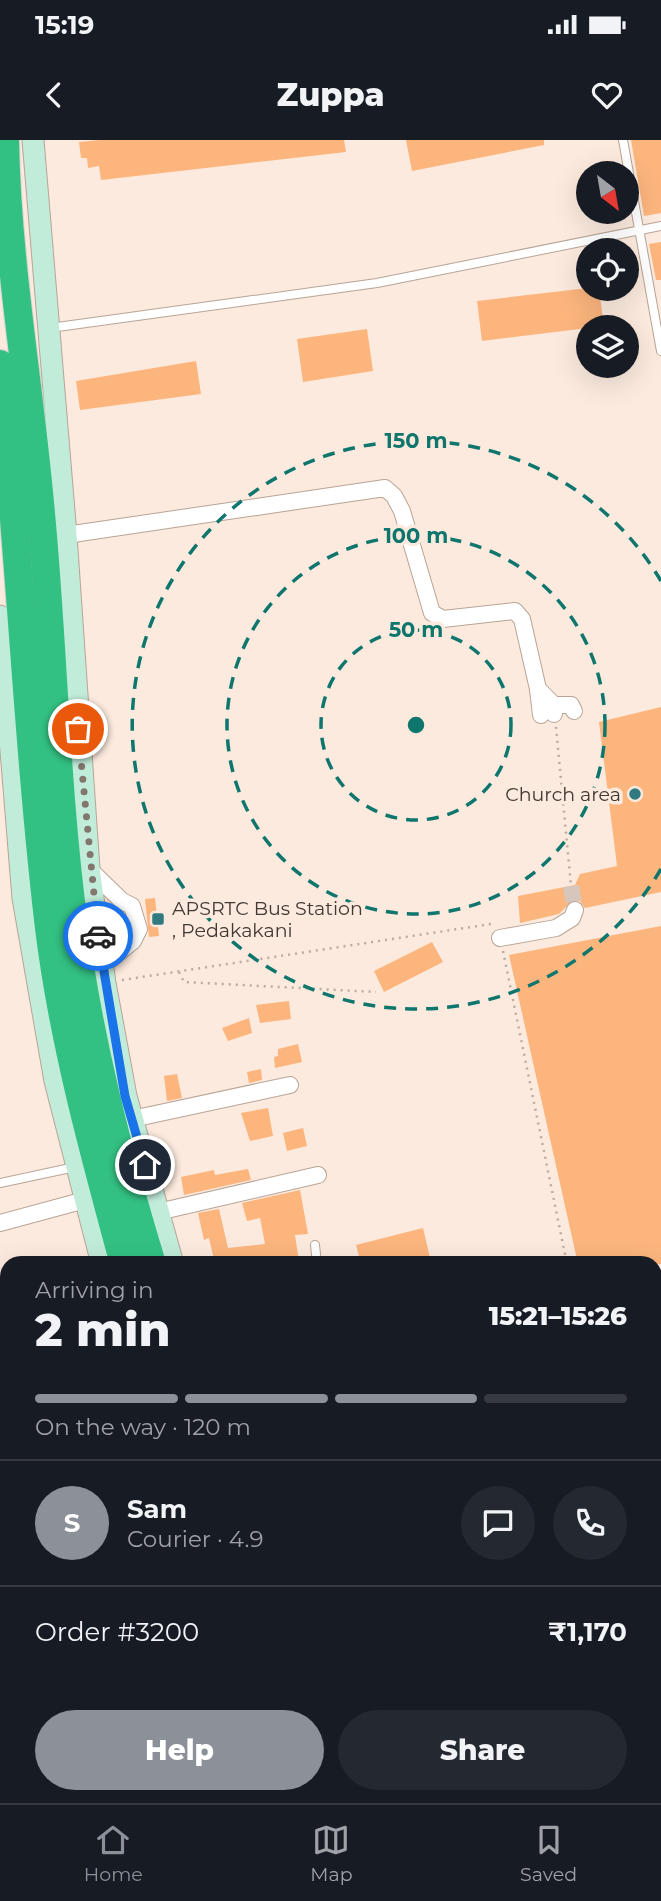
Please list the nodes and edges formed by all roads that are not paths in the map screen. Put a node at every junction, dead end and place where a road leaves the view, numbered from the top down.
1 (5, 140) edge
2 (33, 140) edge
3 (623, 140) edge
4 (661, 226) edge
5 (638, 229) junction
6 (46, 329) junction
7 (661, 351) edge
8 (0, 364) edge
9 (66, 535) junction
10 (0, 616) edge
11 (574, 711) dead end
12 (89, 869) junction
13 (575, 910) dead end
14 (500, 938) road end
15 (103, 974) junction
16 (290, 1085) dead end
17 (132, 1119) junction
18 (75, 1167) junction
19 (318, 1175) dead end
20 (0, 1183) edge
21 (85, 1200) junction
22 (158, 1212) junction
23 (0, 1223) edge
24 (315, 1245) dead end
25 (100, 1256) edge
26 (122, 1256) edge
27 (150, 1256) edge
28 (171, 1256) edge
29 (316, 1256) edge

1 - 27 highway
2 - 6 main road
3 - 5 lane
4 - 5 lane
5 - 6 lane
5 - 7 lane
6 - 9 main road
8 - 26 highway
9 - 11 street
9 - 12 main road
10 - 18 main road
12 - 15 main road
12 - 15 street
13 - 14 street
15 - 17 main road
16 - 17 street
17 - 22 main road
18 - 20 lane
18 - 21 main road
19 - 22 street
21 - 23 street
21 - 25 main road
22 - 28 main road
24 - 29 lane

